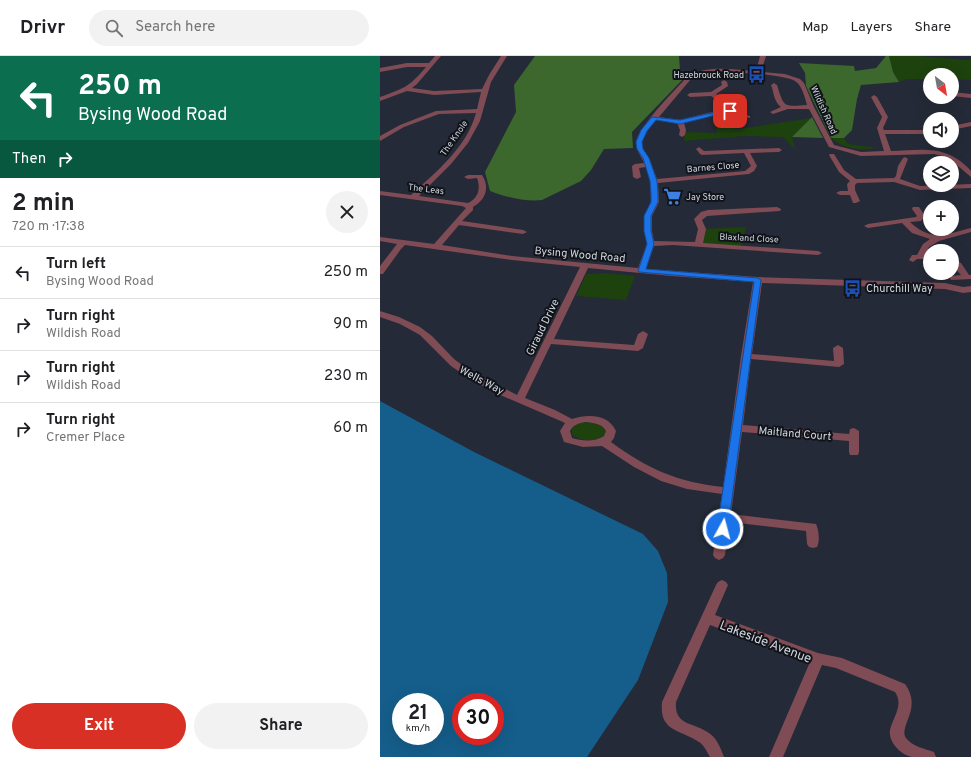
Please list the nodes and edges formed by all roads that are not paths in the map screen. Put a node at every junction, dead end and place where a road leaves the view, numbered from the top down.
1 (438, 56) edge
2 (504, 56) edge
3 (763, 56) edge
4 (430, 65) junction
5 (380, 70) edge
6 (758, 73) junction
7 (727, 85) dead end
8 (773, 88) dead end
9 (407, 89) junction
10 (481, 90) dead end
11 (694, 93) dead end
12 (712, 94) junction
13 (959, 95) edge
14 (867, 96) dead end
15 (971, 96) edge
16 (874, 97) junction
17 (882, 97) dead end
18 (380, 99) edge
19 (788, 107) junction
20 (811, 107) junction
21 (480, 111) junction
22 (729, 112) junction
23 (773, 112) dead end
24 (748, 117) dead end
25 (654, 118) junction
26 (680, 122) junction
27 (971, 124) edge
28 (959, 127) edge
29 (691, 130) dead end
30 (881, 132) junction
31 (923, 132) edge
32 (380, 139) edge
33 (699, 150) dead end
34 (780, 150) dead end
35 (746, 151) junction
36 (888, 153) junction
37 (835, 159) dead end
38 (971, 162) edge
39 (912, 163) dead end
40 (960, 163) junction
41 (649, 165) junction
42 (971, 175) edge
43 (468, 177) dead end
44 (637, 177) dead end
45 (895, 180) junction
46 (654, 181) junction
47 (855, 181) junction
48 (971, 186) edge
49 (380, 193) edge
50 (840, 193) dead end
51 (852, 193) junction
52 (412, 198) junction
53 (856, 201) dead end
54 (468, 206) junction
55 (777, 209) dead end
56 (916, 209) dead end
57 (905, 222) junction
58 (458, 223) junction
59 (868, 226) dead end
60 (971, 230) edge
61 (523, 232) dead end
62 (380, 239) edge
63 (936, 239) junction
64 (404, 242) junction
65 (651, 244) junction
66 (929, 244) edge
67 (698, 245) junction
68 (436, 247) junction
69 (818, 253) dead end
70 (923, 254) edge
71 (913, 260) dead end
72 (585, 265) junction
73 (959, 266) edge
74 (641, 271) junction
75 (380, 272) edge
76 (969, 276) edge
77 (959, 277) edge
78 (758, 280) junction
79 (971, 289) edge
80 (380, 314) edge
81 (643, 334) dead end
82 (548, 341) junction
83 (838, 348) dead end
84 (746, 356) junction
85 (520, 399) junction
86 (571, 423) junction
87 (736, 428) junction
88 (604, 442) junction
89 (854, 452) dead end
90 (728, 491) junction
91 (724, 517) junction
92 (813, 544) dead end
93 (719, 555) dead end
94 (722, 585) dead end
95 (707, 618) junction
96 (818, 659) junction
97 (717, 757) edge
98 (776, 757) edge
99 (929, 757) edge

1 - 4 street
2 - 21 street, The Knole
3 - 6 street
4 - 5 street
4 - 9 street
6 - 20 street, Wildish Road
6 - 25 street, Wildish Road
7 - 12 street
8 - 19 street
9 - 10 street
9 - 18 street
11 - 12 street
12 - 22 street
13 - 15 street
14 - 16 street
16 - 17 street
16 - 30 street
19 - 20 street
19 - 23 street
20 - 36 street, Wildish Road
21 - 32 street
21 - 52 street, The Knole
22 - 24 street
22 - 26 street
25 - 26 street
25 - 41 street, Wildish Road
26 - 29 street
27 - 28 street
30 - 31 street
30 - 36 street
33 - 35 street, Barnes Close
34 - 35 street, Barnes Close
35 - 46 street, Barnes Close
36 - 40 street, Wildish Road
37 - 47 street
38 - 40 street
39 - 45 street
40 - 42 street, Wildish Road
41 - 44 street
41 - 46 street, Wildish Road
43 - 54 street
45 - 47 street
45 - 48 street
46 - 65 street, Wildish Road
47 - 51 street
49 - 52 street, The Leas
50 - 51 street
51 - 53 street
52 - 54 street, The Leas
54 - 58 street
55 - 67 street
56 - 57 street
57 - 59 street
57 - 63 street
58 - 61 street
58 - 68 street
60 - 63 street
62 - 64 street, Bysing Wood Road
63 - 66 street
64 - 68 street, Bysing Wood Road
64 - 75 street
65 - 67 street, Blaxland Close
65 - 74 street, Wildish Road
67 - 69 street, Blaxland Close
68 - 72 street, Bysing Wood Road
70 - 71 street
72 - 74 street, Bysing Wood Road
72 - 82 street, Giraud Drive
73 - 76 street
74 - 78 street, Bysing Wood Road
76 - 77 street
78 - 79 street, Bysing Wood Road
78 - 84 street
80 - 85 street, Wells Way
81 - 82 street
82 - 85 street, Giraud Drive
83 - 84 street
84 - 87 street
85 - 86 street, Wells Way
86 - 88 street
86 - 88 street
87 - 89 street, Maitland Court
87 - 90 street
88 - 90 street
90 - 91 street
91 - 92 street
91 - 93 street
94 - 95 street, Lakeside Avenue
95 - 96 street, Lakeside Avenue
95 - 97 street, Lakeside Avenue
96 - 98 street, Lakeside Avenue
96 - 99 street

